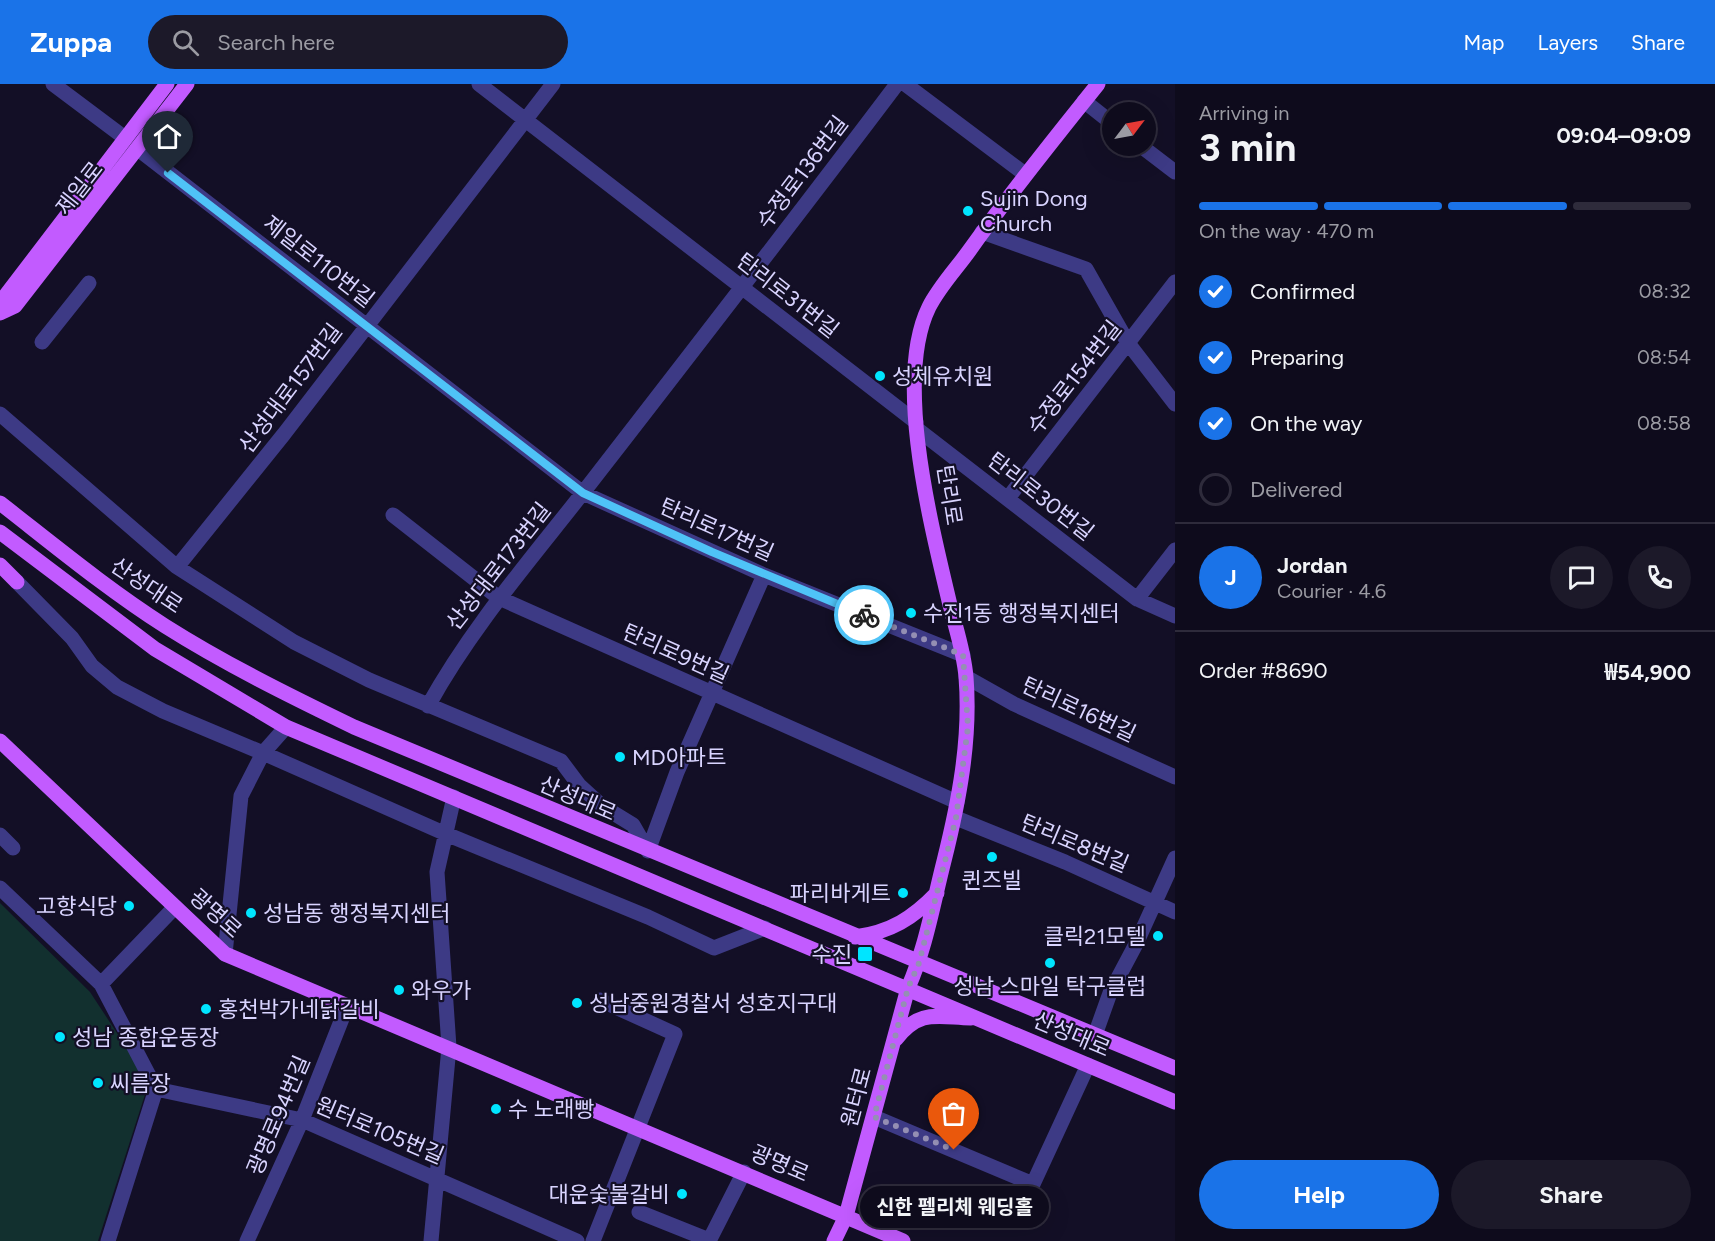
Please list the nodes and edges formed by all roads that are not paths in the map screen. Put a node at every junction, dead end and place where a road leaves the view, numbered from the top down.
1 (54, 84) edge
2 (168, 84) edge
3 (186, 84) edge
4 (479, 84) edge
5 (553, 84) edge
6 (897, 84) edge
7 (905, 84) edge
8 (1098, 84) edge
9 (1084, 101) junction
10 (1102, 115) edge
11 (525, 120) junction
12 (125, 138) junction
13 (138, 149) junction
14 (1154, 156) edge
15 (1175, 172) edge
16 (1025, 174) junction
17 (982, 232) junction
18 (1175, 282) edge
19 (89, 283) dead end
20 (742, 287) junction
21 (1, 312) edge
22 (365, 326) junction
23 (42, 342) dead end
24 (1128, 343) junction
25 (1175, 404) edge
26 (473, 410) joint
27 (0, 414) edge
28 (917, 425) junction
29 (583, 493) junction
30 (1008, 498) junction
31 (0, 502) edge
32 (393, 515) dead end
33 (0, 532) edge
34 (1175, 550) edge
35 (0, 565) edge
36 (177, 567) junction
37 (764, 575) junction
38 (17, 582) joint
39 (499, 598) junction
40 (1137, 599) junction
41 (1175, 616) edge
42 (963, 655) junction
43 (966, 677) junction
44 (712, 694) junction
45 (428, 706) junction
46 (285, 727) junction
47 (0, 741) edge
48 (263, 753) junction
49 (1175, 777) edge
50 (453, 797) junction
51 (957, 802) junction
52 (956, 818) junction
53 (446, 834) junction
54 (0, 835) edge
55 (13, 848) dead end
56 (648, 851) junction
57 (1175, 858) edge
58 (0, 888) edge
59 (937, 893) junction
60 (1156, 903) junction
61 (175, 907) junction
62 (1175, 912) edge
63 (765, 928) junction
64 (855, 937) junction
65 (225, 954) junction
66 (919, 963) junction
67 (101, 984) junction
68 (908, 988) junction
69 (600, 1000) dead end
70 (347, 1006) junction
71 (982, 1019) junction
72 (1095, 1035) junction
73 (894, 1041) junction
74 (448, 1047) junction
75 (1088, 1065) junction
76 (1175, 1068) edge
77 (156, 1089) junction
78 (1175, 1102) edge
79 (874, 1117) junction
80 (302, 1120) junction
81 (639, 1129) junction
82 (744, 1172) junction
83 (438, 1179) junction
84 (639, 1212) dead end
85 (846, 1216) junction
86 (108, 1241) edge
87 (247, 1241) edge
88 (430, 1241) edge
89 (577, 1241) edge
90 (593, 1241) edge
91 (709, 1241) edge
92 (834, 1241) edge
93 (903, 1241) edge

1 - 12 street
2 - 12 main road, 제일로
3 - 13 main road, 제일로
4 - 11 street, 탄리로31번길
5 - 11 street, 산성대로157번길
6 - 20 street, 수정로136번길
7 - 16 street
8 - 9 main road, 탄리로
9 - 10 street
9 - 16 main road, 탄리로
11 - 20 street, 탄리로31번길
11 - 22 street, 산성대로157번길
12 - 21 main road, 제일로
13 - 21 main road, 제일로
13 - 22 street, 제일로110번길
14 - 15 street
16 - 17 main road, 탄리로
17 - 24 street
17 - 28 main road, 탄리로
18 - 24 street, 수정로154번길
19 - 23 street
20 - 28 street, 탄리로31번길
20 - 29 street, 산성대로173번길
22 - 26 street, 제일로110번길
22 - 36 street, 산성대로157번길
24 - 25 street
24 - 30 street, 수정로154번길
26 - 29 street, 탄리로17번길
27 - 36 street
28 - 30 street, 탄리로30번길
28 - 42 main road, 탄리로
29 - 37 street, 탄리로17번길
29 - 39 street, 산성대로173번길
30 - 40 street, 탄리로30번길
31 - 56 main road, 산성대로
32 - 39 street, 탄리로9번길
33 - 46 main road, 산성대로
34 - 40 street
35 - 38 main road
36 - 45 street
37 - 42 street, 탄리로17번길
37 - 44 street
38 - 48 street
39 - 44 street, 탄리로9번길
39 - 45 street, 산성대로173번길
40 - 41 street, 탄리로30번길
42 - 43 main road, 탄리로
43 - 49 street, 탄리로16번길
43 - 51 main road, 탄리로
44 - 51 street, 탄리로9번길
44 - 56 street
45 - 56 street
46 - 48 street
46 - 50 main road, 산성대로
47 - 61 main road, 광명로
48 - 53 street
48 - 65 street
50 - 53 street
50 - 63 main road, 산성대로
51 - 52 main road, 탄리로
52 - 59 main road, 탄리로
52 - 60 street, 탄리로8번길
53 - 63 street
53 - 74 street
54 - 55 street
56 - 64 main road, 산성대로
57 - 60 street
58 - 67 street
59 - 64 main road
59 - 66 main road, 탄리로
60 - 62 street, 탄리로8번길
60 - 72 street
61 - 65 main road, 광명로
61 - 67 street
63 - 68 main road, 산성대로
64 - 66 main road, 산성대로
65 - 70 main road, 광명로
66 - 68 main road, 원터로
66 - 72 main road, 산성대로
67 - 77 street
68 - 71 main road, 산성대로
68 - 73 main road, 원터로
69 - 81 street
70 - 74 main road, 광명로
70 - 80 street, 광명로94번길
71 - 73 main road
71 - 75 main road, 산성대로
72 - 76 main road, 산성대로
73 - 79 main road, 원터로
74 - 81 main road, 광명로
74 - 83 street
75 - 78 main road, 산성대로
75 - 79 street
77 - 80 street, 원터로105번길
77 - 86 street
79 - 85 main road, 원터로
80 - 83 street, 원터로105번길
80 - 87 street, 광명로94번길
81 - 82 main road, 광명로
81 - 90 street
82 - 85 main road, 광명로
82 - 91 street
83 - 88 street
83 - 89 street, 원터로105번길
84 - 91 street
85 - 92 main road, 원터로
85 - 93 main road, 광명로

